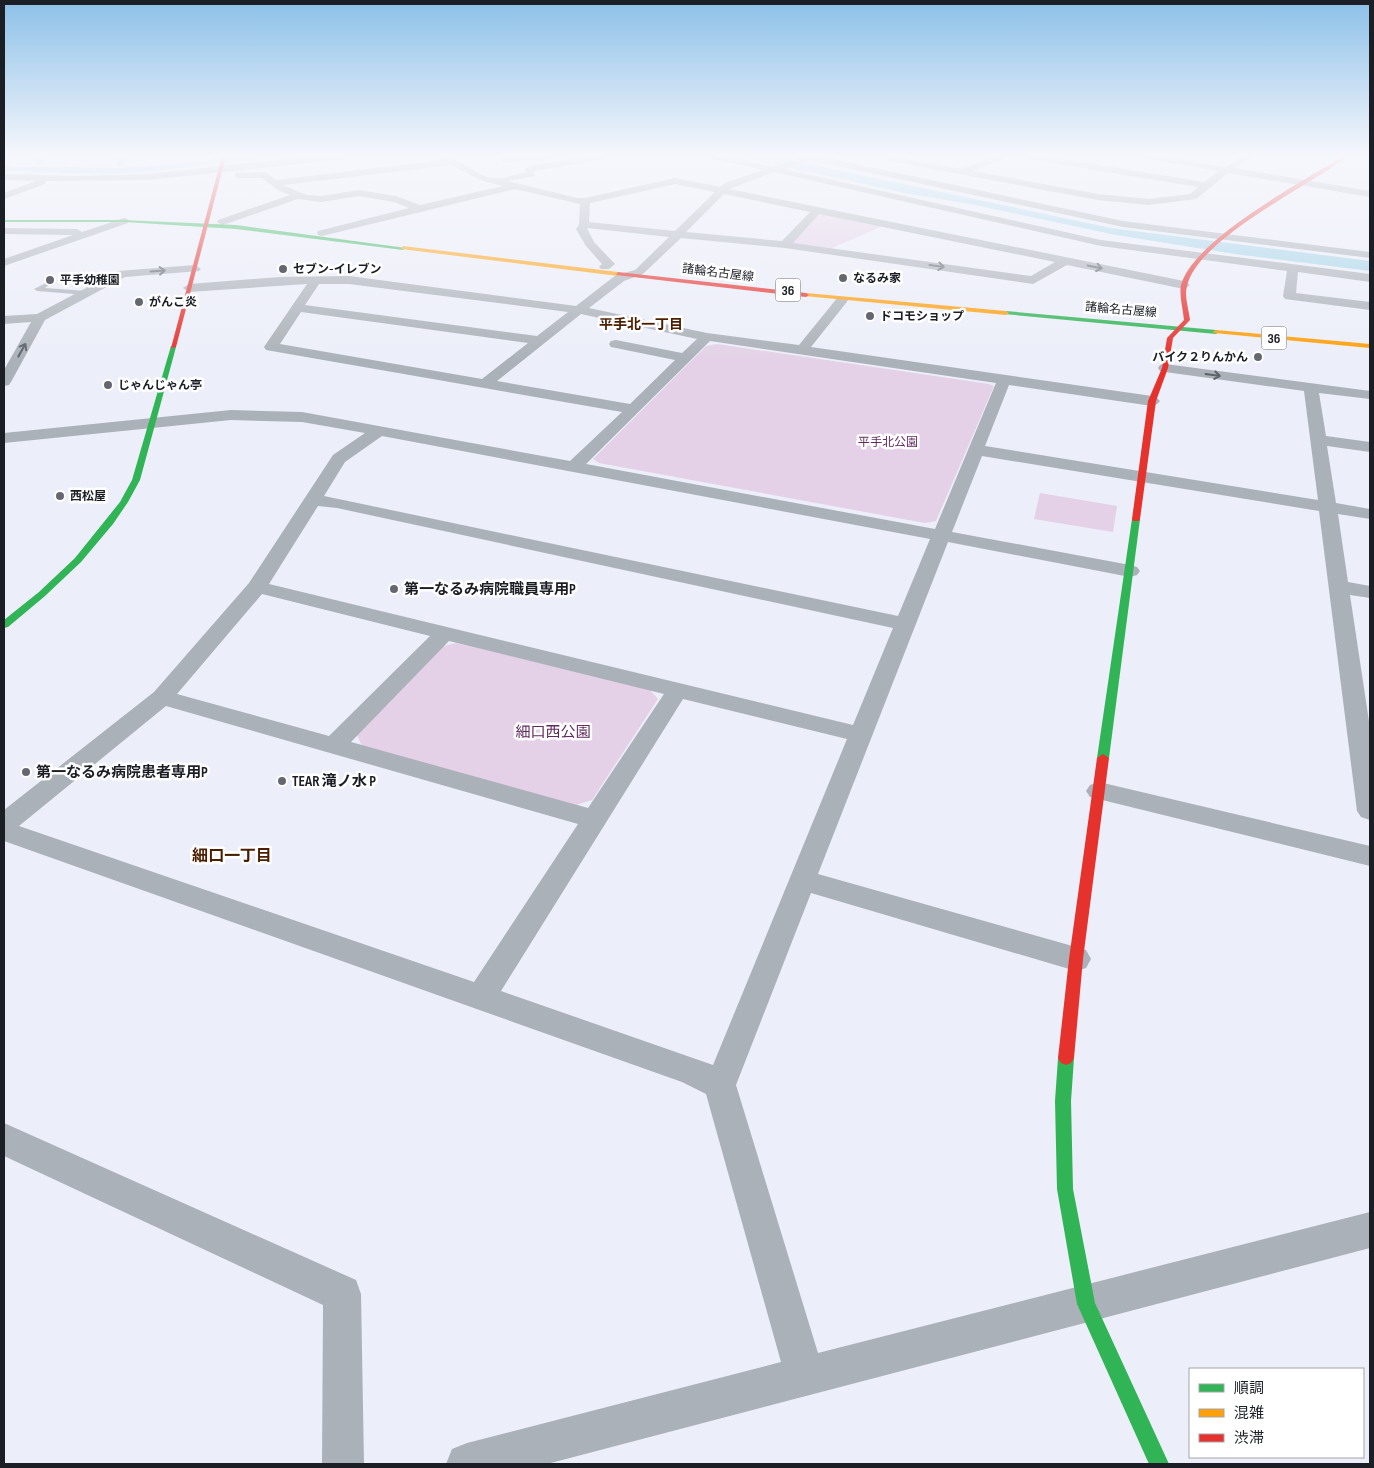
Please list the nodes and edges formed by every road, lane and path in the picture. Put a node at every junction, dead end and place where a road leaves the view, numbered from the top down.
1 (114, 225) edge
2 (207, 225) edge
3 (220, 225) edge
4 (243, 225) edge
5 (357, 225) edge
6 (584, 225) joint
7 (687, 225) edge
8 (804, 225) edge
9 (888, 225) joint
10 (1022, 225) edge
11 (1127, 225) edge
12 (1163, 225) edge
13 (1242, 225) edge
14 (1167, 230) junction
15 (4, 231) edge
16 (872, 232) dead end
17 (89, 233) junction
18 (322, 234) junction
19 (677, 234) junction
20 (1220, 239) junction
21 (847, 244) dead end
22 (785, 245) junction
23 (830, 251) junction
24 (1369, 253) edge
25 (1204, 255) junction
26 (1065, 261) junction
27 (4, 263) edge
28 (606, 267) junction
29 (195, 268) junction
30 (1292, 268) junction
31 (632, 273) junction
32 (1370, 278) edge
33 (316, 280) junction
34 (48, 284) dead end
35 (1184, 285) junction
36 (188, 288) junction
37 (87, 293) junction
38 (842, 300) junction
39 (1370, 306) edge
40 (297, 308) junction
41 (579, 310) junction
42 (40, 318) junction
43 (4, 320) edge
44 (1180, 327) junction
45 (707, 337) junction
46 (540, 341) junction
47 (1370, 341) edge
48 (616, 344) dead end
49 (1370, 346) edge
50 (802, 350) junction
51 (685, 358) junction
52 (1165, 368) junction
53 (1004, 380) junction
54 (4, 382) edge
55 (484, 384) junction
56 (1311, 388) junction
57 (1370, 395) edge
58 (1152, 401) junction
59 (634, 409) junction
60 (153, 422) junction
61 (379, 431) junction
62 (4, 438) edge
63 (1318, 440) junction
64 (1370, 448) edge
65 (977, 450) junction
66 (574, 467) junction
67 (1142, 477) junction
68 (313, 500) junction
69 (1328, 507) junction
70 (1370, 514) edge
71 (941, 535) junction
72 (1130, 570) junction
73 (257, 587) junction
74 (1339, 587) junction
75 (1370, 592) edge
76 (906, 624) junction
77 (4, 625) edge
78 (445, 633) junction
79 (678, 689) junction
80 (162, 697) junction
81 (861, 734) junction
82 (334, 745) junction
83 (1100, 791) junction
84 (1370, 811) edge
85 (593, 819) junction
86 (4, 824) edge
87 (4, 831) edge
88 (1370, 856) edge
89 (802, 880) junction
90 (1076, 959) junction
91 (481, 996) junction
92 (720, 1085) junction
93 (4, 1140) edge
94 (1370, 1230) edge
95 (1086, 1304) junction
96 (805, 1376) junction
97 (343, 1464) edge
98 (467, 1464) edge
99 (1159, 1464) edge

1 - 17 street
2 - 29 main road
3 - 31 main road, 諸輪名古屋線 / 36
4 - 18 main road, 諸輪名古屋線 / 36
5 - 18 street
6 - 19 street
6 - 28 street
7 - 19 street
8 - 22 street
9 - 16 street
9 - 26 street
10 - 25 street
11 - 14 street
12 - 14 street
13 - 20 main road
14 - 20 street
15 - 17 street
17 - 27 street
18 - 28 main road, 諸輪名古屋線 / 36
19 - 22 street
19 - 31 street
20 - 24 street
20 - 25 main road
21 - 23 street
22 - 23 street
23 -> 26 street
25 - 30 street
25 - 35 main road
26 -> 35 street
28 - 31 main road, 諸輪名古屋線 / 36
29 - 36 main road
37 -> 29 street
30 - 32 street
30 - 39 street
31 - 38 main road, 諸輪名古屋線 / 36
31 - 41 street
31 - 44 main road, 諸輪名古屋線 / 36
33 - 36 street
33 - 40 street
33 - 41 street
34 - 37 lane
35 - 44 main road
36 - 60 main road
37 - 42 street
38 - 44 main road, 諸輪名古屋線 / 36
38 - 50 street
40 - 46 street
40 - 55 street
41 - 45 street
41 - 46 street
42 - 43 street
54 -> 42 street
44 - 47 main road, 諸輪名古屋線 / 36
44 - 49 main road, 諸輪名古屋線 / 36
44 - 52 main road
45 - 50 street
45 - 51 street
46 - 55 street
48 - 51 street
50 - 53 street
51 - 59 street
52 -> 56 street
52 - 58 main road
53 - 58 street
53 - 65 street
55 - 59 street
56 - 57 street
56 - 63 street
58 - 67 main road
59 - 66 street
60 - 61 street
60 - 62 street
60 - 77 main road
61 - 66 street
61 - 68 street
63 - 64 street
63 - 69 street
65 - 67 street
65 - 71 street
66 - 71 street
67 - 69 street
67 - 72 main road
68 - 73 street
68 - 76 street
69 - 70 street
69 - 74 street
71 - 72 street
71 - 76 street
72 - 83 main road
73 - 78 street
73 - 80 street
74 - 75 street
74 - 84 street
76 - 81 street
78 - 79 street
78 - 82 street
79 - 81 street
79 - 85 street
80 - 82 street
80 - 86 street
81 - 89 street
82 - 85 street
83 - 88 street
83 - 90 main road
85 - 91 street
87 - 91 street
89 - 90 street
89 - 92 street
90 - 95 main road
91 - 92 street
92 - 96 street
93 - 97 street
94 - 95 street
95 - 96 street
95 - 99 main road
96 - 98 street

